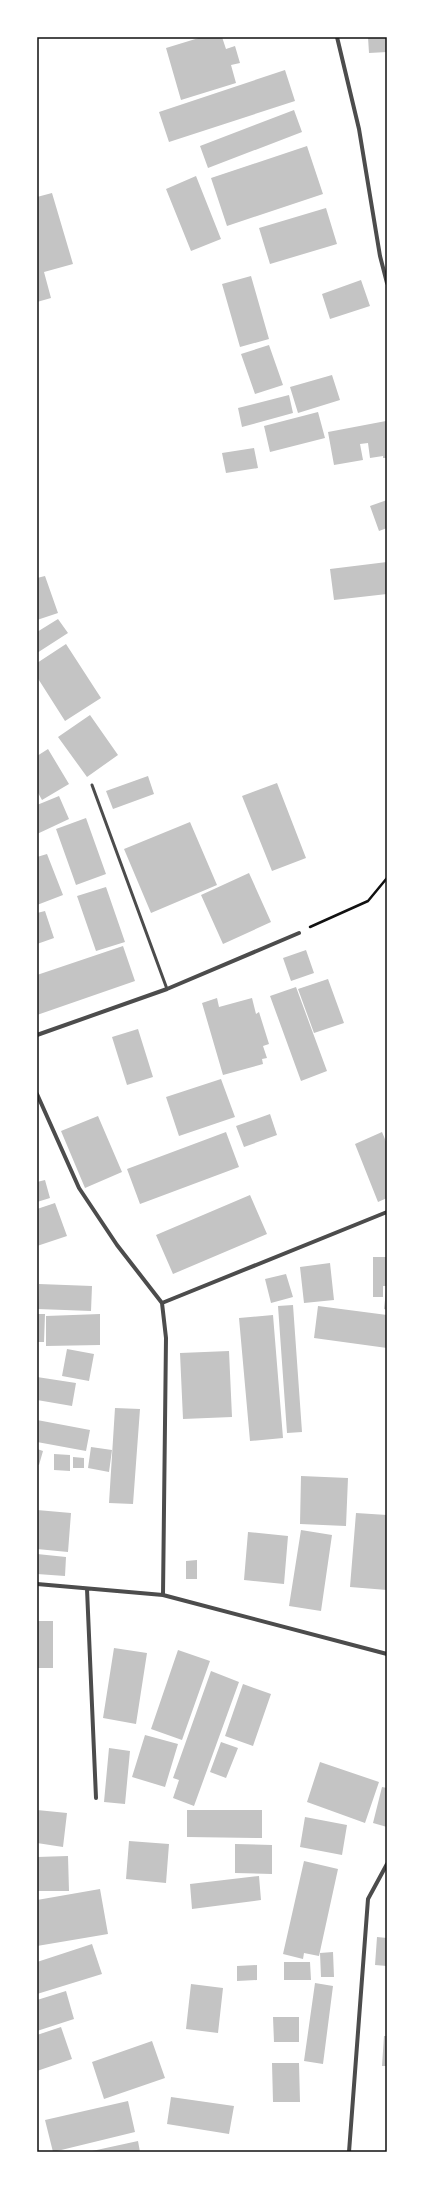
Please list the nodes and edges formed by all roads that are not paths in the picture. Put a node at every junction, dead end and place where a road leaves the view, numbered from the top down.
1 (337, 37) edge
2 (387, 283) edge
3 (92, 784) dead end
4 (299, 932) road end
5 (167, 989) junction
6 (37, 1035) edge
7 (37, 1094) edge
8 (387, 1212) edge
9 (162, 1303) junction
10 (37, 1584) edge
11 (87, 1589) junction
12 (162, 1595) junction
13 (387, 1654) edge
14 (96, 1798) dead end
15 (387, 1864) edge
16 (350, 2152) edge

1 - 2 street
3 - 5 lane
4 - 5 street
5 - 6 street
7 - 9 street
8 - 9 street
9 - 12 street
10 - 11 street
11 - 12 street
11 - 14 street
12 - 13 street
15 - 16 street

